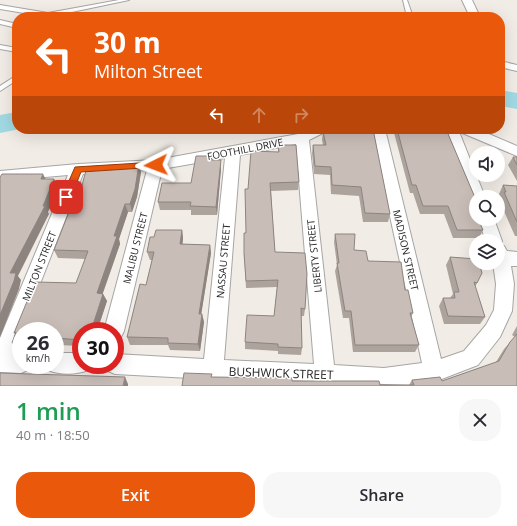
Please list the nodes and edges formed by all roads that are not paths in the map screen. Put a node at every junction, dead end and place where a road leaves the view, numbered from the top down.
1 (127, 0) edge
2 (405, 0) edge
3 (467, 0) edge
4 (0, 7) edge
5 (30, 12) edge
6 (64, 12) edge
7 (409, 12) edge
8 (473, 12) edge
9 (0, 22) edge
10 (12, 25) edge
11 (0, 47) edge
12 (12, 49) edge
13 (505, 65) edge
14 (517, 68) edge
15 (12, 81) edge
16 (0, 89) edge
17 (310, 134) edge
18 (379, 134) edge
19 (453, 134) edge
20 (477, 134) edge
21 (302, 138) junction
22 (517, 151) edge
23 (234, 152) junction
24 (156, 165) junction
25 (78, 169) junction
26 (0, 176) edge
27 (474, 190) edge
28 (503, 270) edge
29 (116, 322) edge
30 (0, 362) edge
31 (12, 363) edge
32 (124, 365) edge
33 (213, 370) junction
34 (434, 372) junction
35 (325, 374) junction

1 - 6 lane
2 - 7 lane
3 - 8 street
4 - 5 lane
9 - 10 lane
11 - 12 lane
13 - 14 street
15 - 16 lane
17 - 21 street, FOOTHILL DRIVE
18 - 34 street, MADISON STREET
19 - 27 street
20 - 22 street
21 - 23 street, FOOTHILL DRIVE
21 - 35 street, LIBERTY STREET
23 - 24 street, FOOTHILL DRIVE
23 - 33 street, NASSAU STREET
24 - 25 street, FOOTHILL DRIVE
24 - 29 street, MALIBU STREET
25 - 26 street, FOOTHILL DRIVE
25 - 30 street, MILTON STREET
28 - 34 street, BUSHWICK STREET
30 - 31 street
32 - 33 street, BUSHWICK STREET
33 - 35 street, BUSHWICK STREET
34 - 35 street, BUSHWICK STREET

